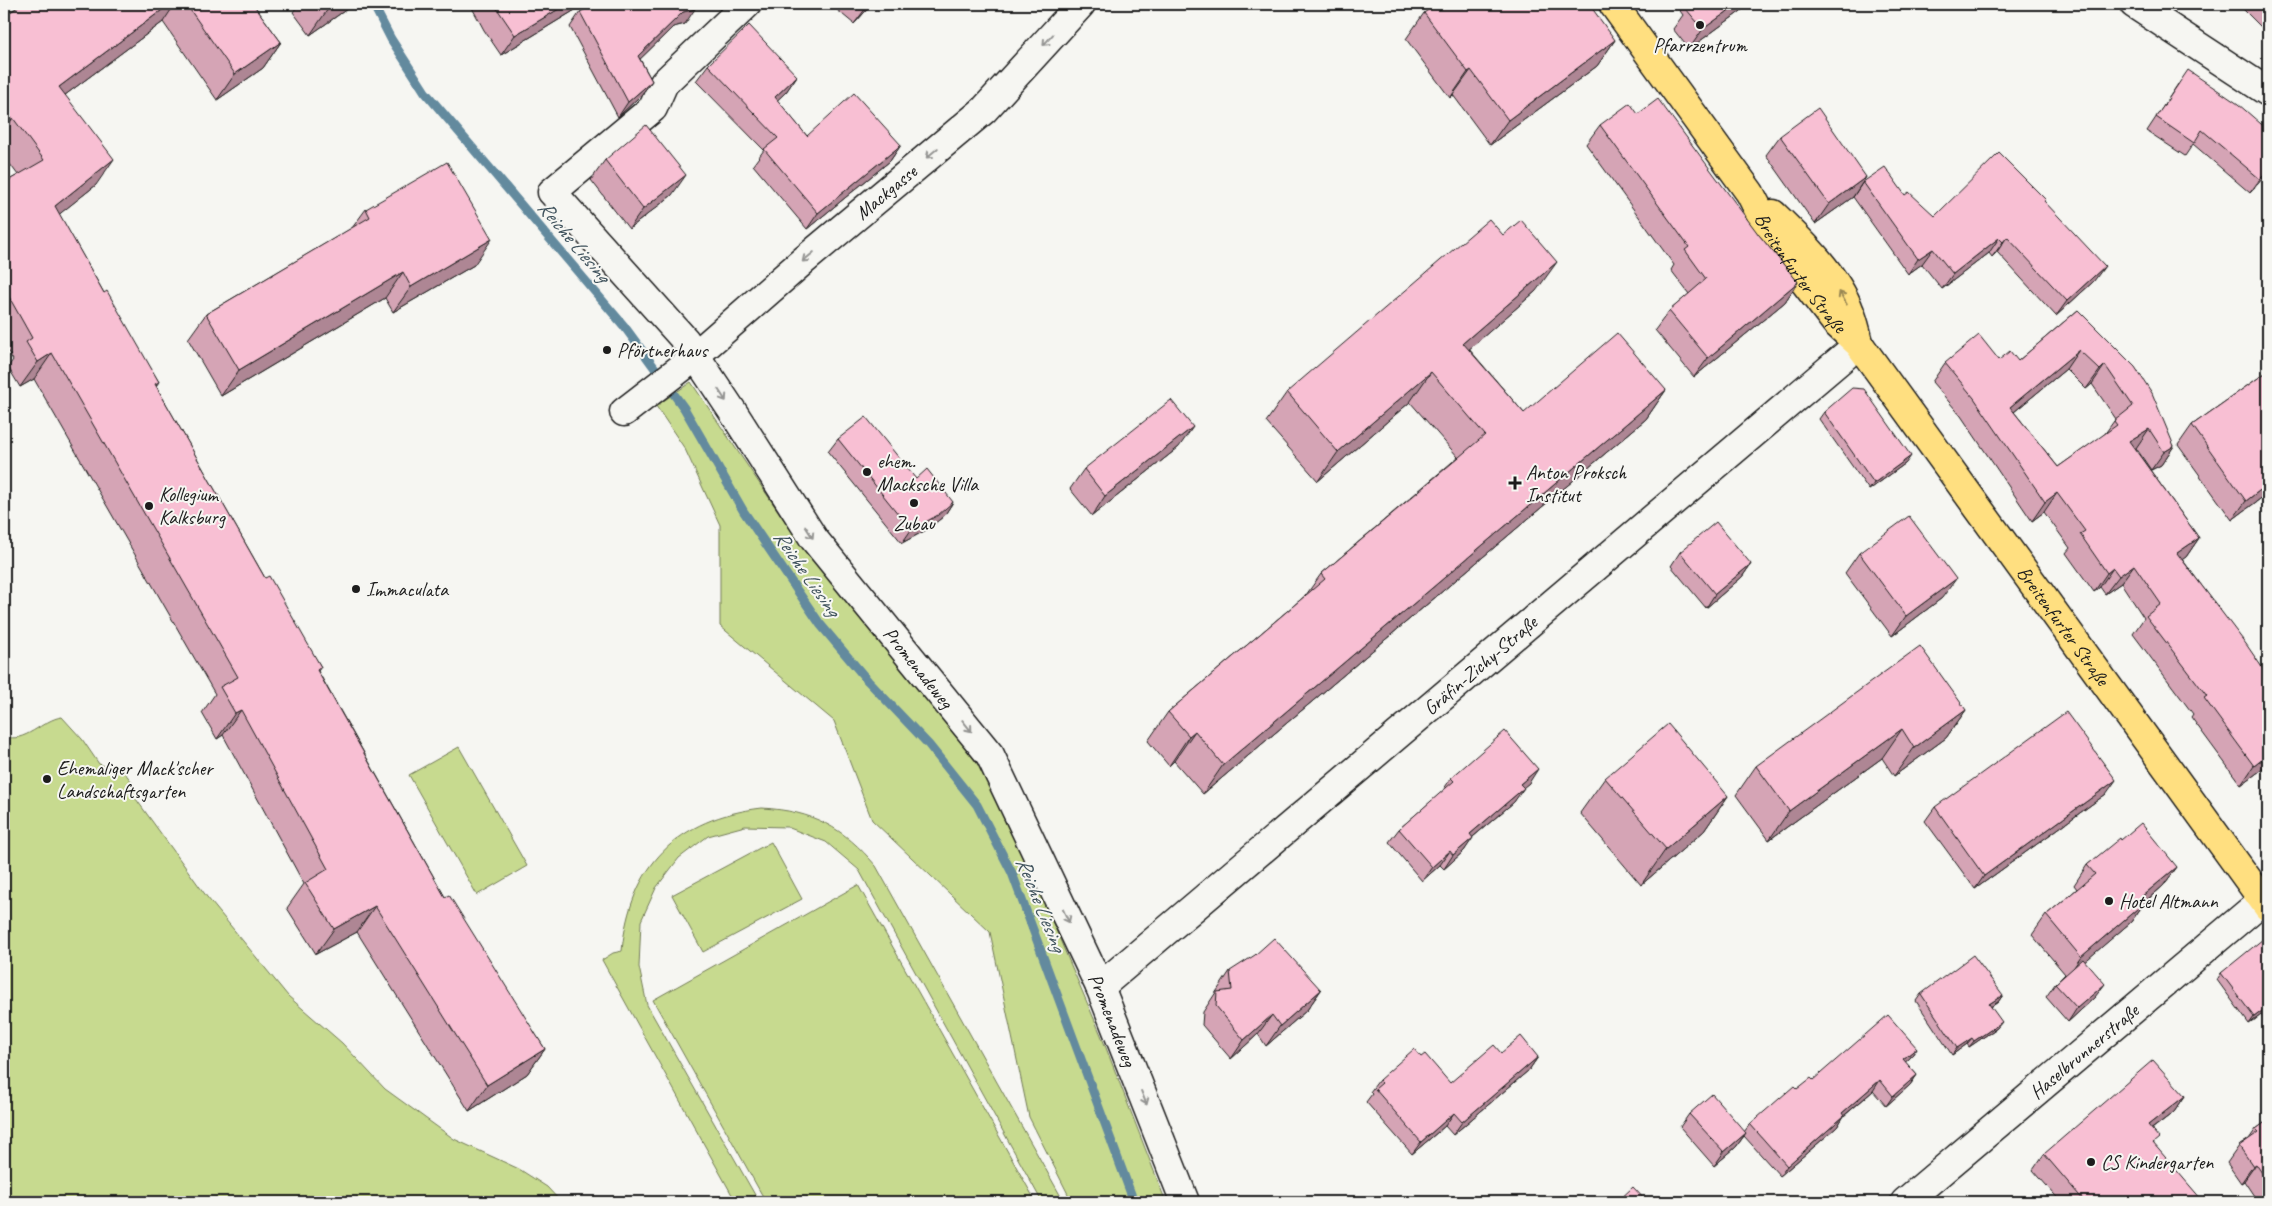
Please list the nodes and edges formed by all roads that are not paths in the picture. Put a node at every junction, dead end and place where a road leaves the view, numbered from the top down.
1 (747, 4) edge
2 (1081, 4) edge
3 (1613, 4) edge
4 (2134, 4) edge
5 (2268, 92) edge
6 (1859, 344) junction
7 (688, 361) junction
8 (624, 412) dead end
9 (2266, 903) edge
10 (1100, 987) junction
11 (1186, 1202) edge
12 (1905, 1202) edge

1 - 7 street, Promenadeweg
2 -> 7 street, Mackgasse
3 - 6 main road, Breitenfurter Straße
4 - 5 street
6 - 9 main road, Breitenfurter Straße
6 - 10 street, Gräfin-Zichy-Straße
7 - 8 street, Mackgasse
7 -> 10 street, Promenadeweg
9 - 12 street, Haselbrunnerstraße
10 -> 11 street, Promenadeweg

